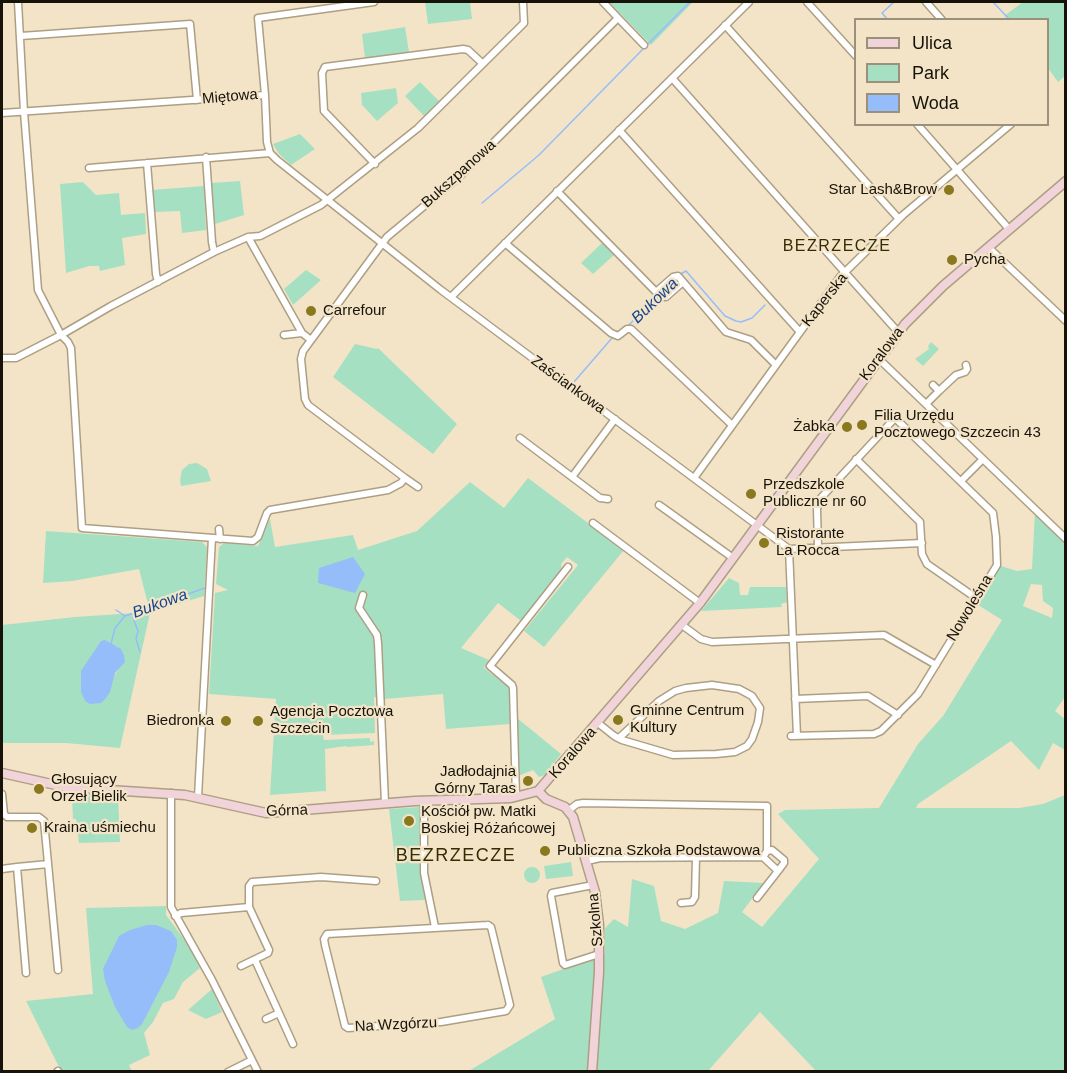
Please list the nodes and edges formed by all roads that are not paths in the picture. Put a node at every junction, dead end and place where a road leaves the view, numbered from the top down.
1 (18, 2) edge
2 (374, 2) edge
3 (522, 2) edge
4 (603, 2) edge
5 (749, 2) edge
6 (807, 2) edge
7 (926, 2) edge
8 (618, 18) junction
9 (940, 18) edge
10 (725, 25) junction
11 (21, 36) junction
12 (644, 45) dead end
13 (854, 55) edge
14 (482, 63) junction
15 (672, 78) junction
16 (265, 95) junction
17 (197, 100) junction
18 (24, 112) junction
19 (2, 113) edge
20 (918, 126) edge
21 (1009, 126) edge
22 (619, 130) junction
23 (270, 153) junction
24 (206, 158) junction
25 (147, 163) junction
26 (375, 164) junction
27 (89, 168) dead end
28 (957, 170) junction
29 (1065, 181) edge
30 (558, 191) junction
31 (327, 200) junction
32 (898, 219) junction
33 (1009, 229) junction
34 (248, 237) junction
35 (505, 243) junction
36 (380, 244) junction
37 (988, 247) junction
38 (214, 252) junction
39 (845, 272) junction
40 (158, 282) junction
41 (683, 282) junction
42 (656, 292) junction
43 (451, 297) junction
44 (1065, 321) edge
45 (800, 332) junction
46 (898, 332) junction
47 (302, 333) junction
48 (284, 334) dead end
49 (61, 335) junction
50 (311, 340) junction
51 (2, 358) edge
52 (878, 358) junction
53 (776, 365) junction
54 (966, 365) dead end
55 (933, 385) dead end
56 (939, 392) junction
57 (926, 405) junction
58 (615, 419) junction
59 (732, 425) junction
60 (520, 438) dead end
61 (856, 459) junction
62 (983, 459) junction
63 (572, 477) junction
64 (405, 478) junction
65 (694, 478) junction
66 (961, 482) junction
67 (418, 487) dead end
68 (608, 499) dead end
69 (659, 505) dead end
70 (593, 523) dead end
71 (757, 525) junction
72 (219, 529) dead end
73 (216, 538) junction
74 (1065, 539) edge
75 (922, 543) junction
76 (818, 547) junction
77 (789, 549) junction
78 (732, 558) junction
79 (568, 567) dead end
80 (363, 595) dead end
81 (976, 598) junction
82 (700, 603) junction
83 (681, 625) junction
84 (792, 638) junction
85 (936, 665) junction
86 (795, 699) junction
87 (898, 715) junction
88 (598, 723) junction
89 (627, 732) junction
90 (620, 738) junction
91 (629, 741) junction
92 (2, 775) edge
93 (538, 791) junction
94 (2, 794) edge
95 (171, 794) junction
96 (198, 797) junction
97 (516, 797) junction
98 (424, 800) junction
99 (386, 803) junction
100 (569, 810) junction
101 (767, 851) junction
102 (696, 857) junction
103 (763, 857) junction
104 (587, 861) junction
105 (48, 864) junction
106 (17, 867) junction
107 (2, 869) edge
108 (778, 871) junction
109 (376, 880) dead end
110 (594, 885) junction
111 (757, 898) dead end
112 (681, 903) dead end
113 (249, 907) junction
114 (175, 916) junction
115 (435, 927) junction
116 (599, 954) junction
117 (255, 960) junction
118 (241, 966) dead end
119 (66, 969) dead end
120 (26, 973) dead end
121 (279, 1013) junction
122 (266, 1019) dead end
123 (293, 1044) dead end
124 (252, 1060) junction
125 (228, 1071) edge
126 (258, 1071) edge
127 (592, 1071) edge

1 - 11 street
2 - 16 street, Miętowa
3 - 14 street
4 - 8 street
5 - 10 street
6 - 13 street
7 - 9 street
8 - 12 street
8 - 36 street, Bukszpanowa
10 - 15 street
10 - 32 street
11 - 17 street
11 - 18 street
14 - 26 street
14 - 26 street
15 - 22 street
15 - 39 street
16 - 17 street, Miętowa
16 - 23 street
17 - 18 street, Miętowa
18 - 19 street, Miętowa
18 - 49 street
20 - 28 street
21 - 28 street, Kaperska
22 - 30 street
22 - 45 street
23 - 24 street
23 - 31 street, Zaściankowa
24 - 25 street
24 - 38 street
25 - 27 street
25 - 40 street
26 - 31 street
28 - 32 street, Kaperska
28 - 33 street
29 - 33 street, Koralowa
30 - 35 street
30 - 42 street
31 - 34 street
31 - 36 street, Zaściankowa
32 - 39 street, Kaperska
33 - 37 street, Koralowa
34 - 38 street
34 - 47 street
35 - 43 street
35 - 59 street
36 - 43 street, Zaściankowa
36 - 50 street, Bukszpanowa
37 - 44 street
37 - 46 street, Koralowa
38 - 40 street
39 - 45 street, Kaperska
39 - 46 street
40 - 49 street
41 - 42 street
41 - 42 street
41 - 53 street
43 - 58 street, Zaściankowa
45 - 53 street, Kaperska
46 - 52 street, Koralowa
47 - 48 street
47 - 50 street
49 - 51 street
49 - 73 street
50 - 64 street, Bukszpanowa
52 - 57 street
52 - 71 street, Koralowa
53 - 59 street, Kaperska
54 - 56 street
55 - 56 street
56 - 57 street
57 - 62 street
58 - 63 street
58 - 65 street, Zaściankowa
59 - 65 street, Kaperska
60 - 63 street
61 - 66 street, Nowoleśna
61 - 75 street
61 - 76 street
62 - 66 street
62 - 74 street
63 - 68 street
64 - 67 street
64 - 73 street
65 - 71 street, Zaściankowa
66 - 81 street, Nowoleśna
69 - 78 street
70 - 82 street
71 - 77 street, Zaściankowa
71 - 78 street, Koralowa
72 - 73 street
73 - 96 street
75 - 76 street
75 - 81 street
76 - 77 street
77 - 84 street
78 - 82 street, Koralowa
79 - 97 street
80 - 99 street
81 - 85 street, Nowoleśna
82 - 83 street, Koralowa
83 - 84 street
83 - 88 street, Koralowa
84 - 85 street
84 - 86 street
85 - 87 street, Nowoleśna
86 - 87 street
86 - 87 street, Nowoleśna
88 - 90 street
88 - 93 street, Koralowa
89 - 90 street, Koralowa
89 - 91 street
89 - 91 street, Koralowa
90 - 91 street, Koralowa
92 - 95 street, Górna
93 - 97 street, Górna
93 - 100 street
94 - 105 street
95 - 96 street, Górna
95 - 114 street
96 - 99 street, Górna
97 - 98 street, Górna
98 - 99 street, Górna
98 - 115 street
100 - 101 street
100 - 104 street, Szkolna
101 - 103 street
101 - 108 street
102 - 103 street
102 - 104 street
102 - 112 street
103 - 108 street
104 - 110 street, Szkolna
105 - 106 street
105 - 119 street
106 - 107 street
106 - 120 street
108 - 111 street
109 - 113 street
110 - 116 street, Szkolna
110 - 116 street
113 - 114 street
113 - 117 street
114 - 124 street
115 - 115 street, Na Wzgórzu
116 - 127 street, Szkolna
117 - 118 street
117 - 121 street
121 - 122 street
121 - 123 street
124 - 125 street
124 - 126 street

